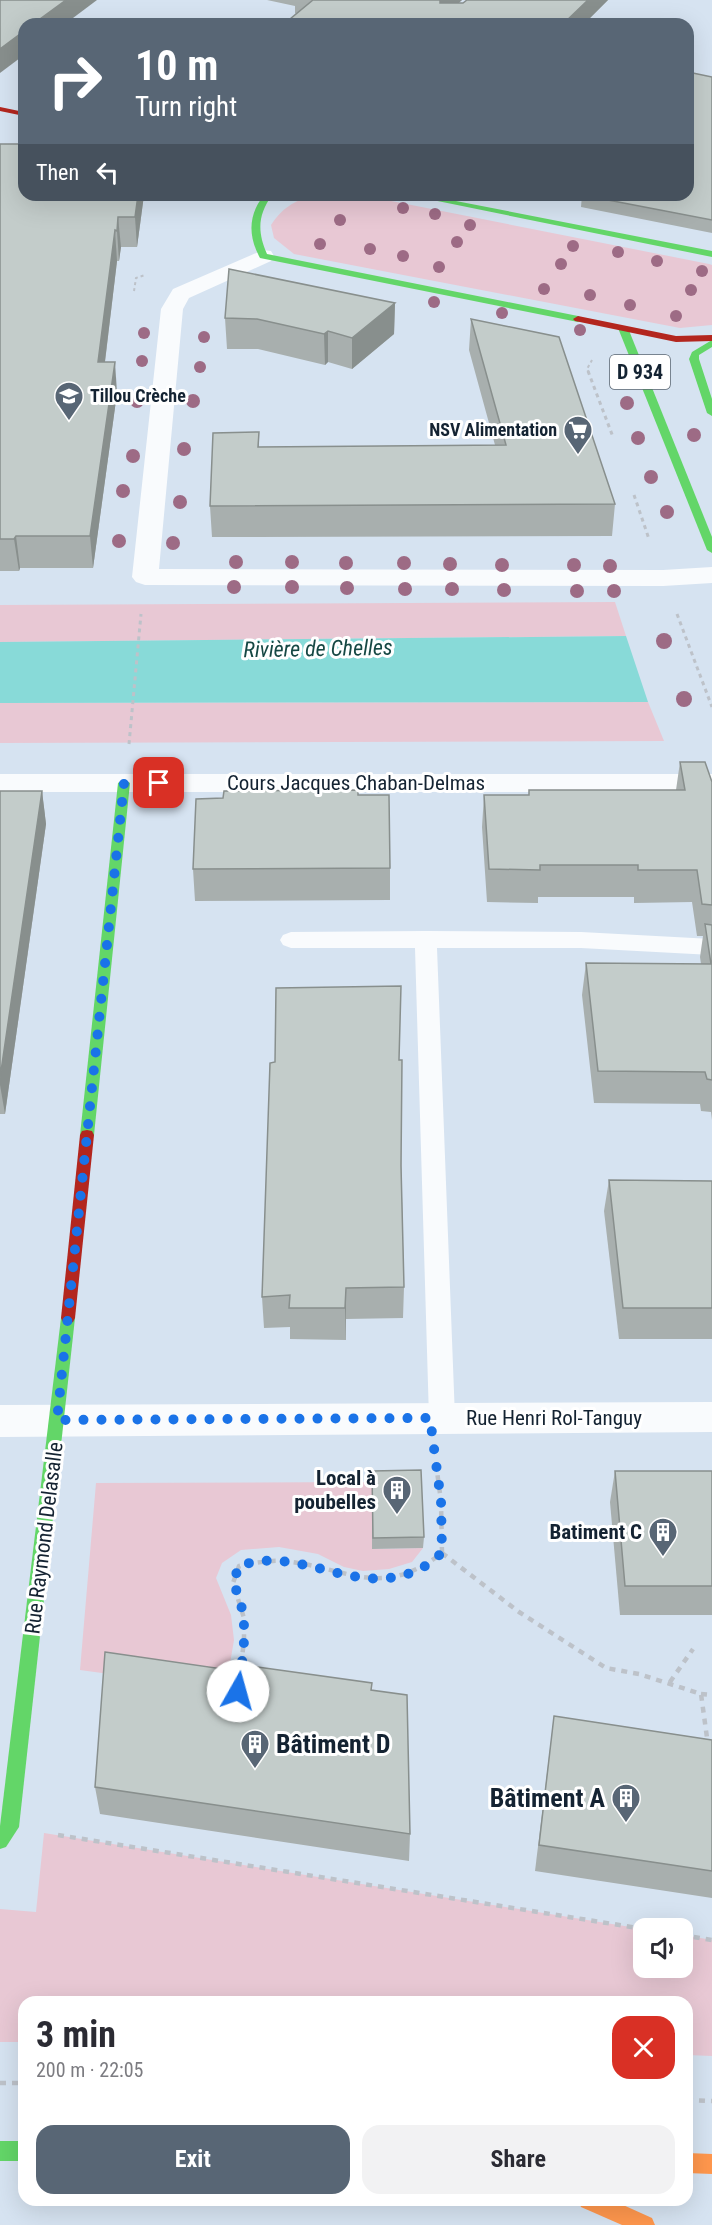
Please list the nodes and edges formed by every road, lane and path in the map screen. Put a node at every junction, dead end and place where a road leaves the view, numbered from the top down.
1 (0, 109) edge
2 (18, 113) edge
3 (261, 201) edge
4 (443, 201) edge
5 (712, 254) edge
6 (263, 256) junction
7 (623, 328) junction
8 (712, 338) edge
9 (712, 343) edge
10 (712, 413) edge
11 (712, 550) edge
12 (712, 575) edge
13 (142, 604) dead end
14 (129, 741) dead end
15 (0, 783) edge
16 (124, 783) junction
17 (712, 783) edge
18 (426, 939) junction
19 (291, 940) dead end
20 (712, 947) edge
21 (712, 1417) edge
22 (436, 1418) junction
23 (57, 1420) junction
24 (0, 1421) edge
25 (442, 1553) junction
26 (693, 1649) dead end
27 (240, 1680) edge
28 (670, 1682) junction
29 (702, 1694) junction
30 (712, 1695) edge
31 (708, 1754) edge
32 (10, 1827) junction
33 (0, 1841) edge
34 (633, 1927) edge
35 (693, 1937) edge
36 (712, 1940) edge
37 (0, 2083) edge
38 (18, 2083) edge
39 (693, 2100) edge
40 (712, 2101) edge
41 (0, 2151) edge
42 (18, 2151) edge
43 (693, 2163) edge
44 (712, 2164) edge
45 (602, 2206) edge
46 (645, 2225) edge

1 - 2 main road
3 - 6 main road
4 - 5 main road
6 - 7 main road
6 - 12 street
7 - 8 main road
7 - 11 main road, D 934
9 - 10 main road, D 934
13 - 14 path
15 - 16 street, Cours Jacques Chaban-Delmas
16 - 17 street, Cours Jacques Chaban-Delmas
16 - 23 main road, Rue Raymond Delasalle
18 - 19 lane
18 - 20 lane
18 - 22 lane
21 - 22 street, Rue Henri Rol-Tanguy
22 - 23 street, Rue Henri Rol-Tanguy
22 - 25 path
23 - 24 street, Rue Henri Rol-Tanguy
23 - 32 main road, Rue Raymond Delasalle
25 - 27 path
25 - 28 path
26 - 28 path
28 - 29 path
29 - 30 path
29 - 31 path
32 - 33 main road
32 - 34 path
35 - 36 path
37 - 38 path
39 - 40 path
41 - 42 main road
43 - 44 main road
45 - 46 main road

